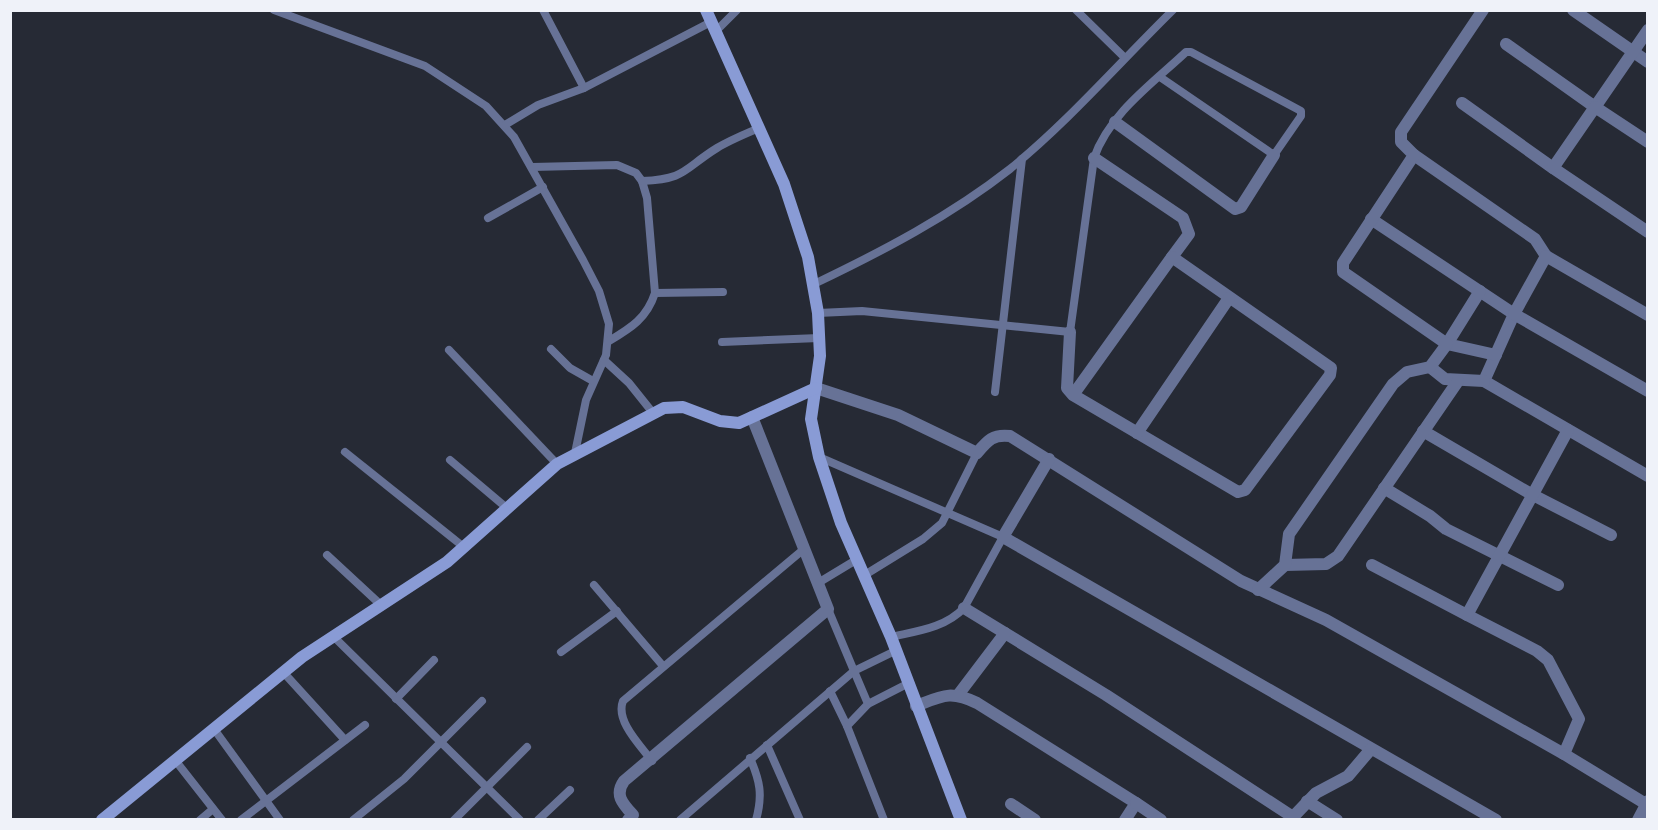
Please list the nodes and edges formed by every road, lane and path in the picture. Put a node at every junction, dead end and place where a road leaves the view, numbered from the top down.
1 (274, 10) edge
2 (543, 10) edge
3 (737, 10) edge
4 (1076, 10) edge
5 (1173, 10) edge
6 (1483, 10) edge
7 (1573, 10) edge
8 (711, 22) edge
9 (1647, 30) edge
10 (1506, 44) dead end
11 (1633, 51) junction
12 (1124, 57) junction
13 (1647, 62) edge
14 (1160, 77) junction
15 (584, 88) junction
16 (1462, 103) dead end
17 (1595, 107) junction
18 (1115, 122) junction
19 (505, 125) junction
20 (759, 128) junction
21 (1647, 142) edge
22 (1274, 155) junction
23 (1414, 155) junction
24 (1094, 158) junction
25 (1022, 159) junction
26 (532, 167) junction
27 (1552, 168) junction
28 (642, 181) junction
29 (543, 187) junction
30 (488, 218) dead end
31 (1371, 219) junction
32 (1647, 232) edge
33 (1546, 256) junction
34 (1172, 257) junction
35 (814, 284) junction
36 (1480, 291) junction
37 (723, 292) dead end
38 (655, 293) junction
39 (1229, 298) junction
40 (818, 313) junction
41 (1514, 314) junction
42 (1647, 315) edge
43 (1001, 325) junction
44 (1070, 332) junction
45 (819, 338) junction
46 (609, 341) junction
47 (722, 342) dead end
48 (1447, 344) junction
49 (551, 349) dead end
50 (449, 350) dead end
51 (1496, 355) junction
52 (604, 360) junction
53 (1430, 367) junction
54 (592, 381) junction
55 (1458, 381) junction
56 (1484, 381) junction
57 (816, 387) junction
58 (1647, 391) edge
59 (995, 392) dead end
60 (1073, 395) junction
61 (653, 413) junction
62 (752, 417) junction
63 (1568, 430) junction
64 (1423, 431) junction
65 (1137, 432) junction
66 (345, 452) dead end
67 (575, 453) junction
68 (977, 453) junction
69 (819, 457) junction
70 (1049, 459) junction
71 (450, 460) dead end
72 (557, 465) junction
73 (1647, 476) edge
74 (1384, 488) junction
75 (1531, 494) junction
76 (508, 509) junction
77 (948, 513) junction
78 (1611, 535) dead end
79 (1003, 537) junction
80 (465, 548) junction
81 (804, 549) junction
82 (327, 555) dead end
83 (1498, 555) junction
84 (856, 560) junction
85 (1285, 565) junction
86 (1372, 565) dead end
87 (863, 576) junction
88 (818, 583) junction
89 (594, 585) dead end
90 (1558, 585) dead end
91 (1258, 590) junction
92 (381, 605) junction
93 (964, 608) junction
94 (828, 609) junction
95 (617, 611) junction
96 (1467, 615) junction
97 (1005, 633) junction
98 (333, 636) junction
99 (891, 637) junction
100 (896, 651) junction
101 (561, 652) dead end
102 (434, 660) dead end
103 (663, 666) junction
104 (854, 671) junction
105 (284, 673) junction
106 (907, 684) junction
107 (830, 691) junction
108 (958, 694) junction
109 (396, 699) junction
110 (482, 700) dead end
111 (868, 704) junction
112 (916, 706) junction
113 (365, 725) dead end
114 (847, 726) junction
115 (214, 729) junction
116 (345, 740) junction
117 (441, 743) junction
118 (767, 745) junction
119 (527, 747) dead end
120 (1371, 749) junction
121 (1564, 754) junction
122 (750, 758) junction
123 (175, 760) junction
124 (652, 761) junction
125 (484, 787) junction
126 (570, 789) dead end
127 (266, 801) junction
128 (1307, 801) junction
129 (1137, 803) junction
130 (1647, 803) edge
131 (1011, 804) dead end
132 (213, 808) junction
133 (632, 818) edge
134 (1292, 818) edge
135 (102, 819) edge
136 (200, 819) edge
137 (222, 819) edge
138 (241, 819) edge
139 (280, 819) edge
140 (353, 819) edge
141 (454, 819) edge
142 (520, 819) edge
143 (538, 819) edge
144 (680, 819) edge
145 (756, 819) edge
146 (800, 819) edge
147 (884, 819) edge
148 (961, 819) edge
149 (1035, 819) edge
150 (1125, 819) edge
151 (1161, 819) edge
152 (1337, 819) edge
153 (1496, 819) edge
154 (1638, 819) edge

1 - 19 lane
2 - 15 lane
3 - 8 lane
4 - 12 lane
5 - 12 lane
6 - 23 street
7 - 11 street
8 - 15 lane
8 - 20 street
9 - 11 street
10 - 17 street
11 - 13 street
11 - 17 street
12 - 25 lane
14 - 18 lane
14 - 22 lane
14 - 22 lane
15 - 19 lane
16 - 27 street
17 - 21 street
17 - 27 street
18 - 22 street
18 - 24 lane
19 - 26 lane
20 - 28 lane
20 - 35 street
23 - 31 street
23 - 33 street
24 - 34 street
24 - 44 lane
25 - 35 lane
25 - 43 lane
26 - 28 lane
26 - 29 lane
27 - 32 street
28 - 38 lane
29 - 30 lane
29 - 46 lane
31 - 36 street
31 - 48 street
33 - 41 street
33 - 42 street
34 - 39 street
34 - 60 street
35 - 40 street
36 - 41 street
36 - 48 street
37 - 38 lane
38 - 46 lane
39 - 65 street
39 - 65 street
40 - 43 lane
40 - 45 street
41 - 51 street
41 - 58 street
43 - 44 lane
43 - 59 lane
44 - 60 street
45 - 47 lane
45 - 57 street
46 - 52 lane
48 - 51 street
48 - 53 street
49 - 54 lane
50 - 72 lane
51 - 56 street
52 - 54 lane
52 - 61 lane
53 - 55 street
53 - 85 street
54 - 67 lane
55 - 56 street
55 - 64 street
56 - 63 street
57 - 62 street
57 - 68 street
57 - 69 street
60 - 65 street
61 - 62 street
61 - 67 street
62 - 81 street
63 - 73 street
63 - 75 street
64 - 74 street
64 - 75 street
66 - 80 lane
67 - 72 street
68 - 70 street
68 - 77 lane
69 - 77 lane
69 - 84 street
70 - 79 street
70 - 91 street
71 - 76 lane
72 - 76 street
74 - 83 street
74 - 85 street
75 - 78 street
75 - 83 street
76 - 80 street
77 - 79 lane
77 - 87 lane
79 - 93 lane
79 - 120 street
80 - 92 street
81 - 88 street
81 - 103 lane
82 - 92 lane
83 - 90 street
83 - 96 street
84 - 87 street
84 - 88 lane
85 - 91 street
86 - 96 street
87 - 99 street
88 - 94 street
89 - 95 lane
91 - 121 street
92 - 98 street
93 - 97 street
93 - 99 lane
94 - 104 lane
94 - 124 street
95 - 101 lane
95 - 103 lane
96 - 121 street
97 - 108 street
97 - 134 street
98 - 105 street
98 - 109 lane
99 - 100 street
100 - 104 lane
100 - 106 street
102 - 109 lane
103 - 124 lane
104 - 107 lane
104 - 111 lane
105 - 115 street
105 - 116 lane
106 - 111 lane
106 - 112 street
107 - 114 lane
107 - 118 lane
108 - 112 street
108 - 129 street
109 - 117 lane
110 - 117 lane
111 - 114 lane
112 - 148 street
113 - 116 lane
114 - 147 lane
115 - 123 street
115 - 127 lane
116 - 127 lane
117 - 125 lane
117 - 140 lane
118 - 122 lane
118 - 146 lane
119 - 125 lane
120 - 128 street
120 - 153 street
121 - 130 street
122 - 144 lane
122 - 145 lane
123 - 132 lane
123 - 135 street
124 - 133 street
125 - 141 lane
125 - 142 lane
126 - 143 lane
127 - 138 lane
127 - 139 lane
128 - 134 street
128 - 152 street
129 - 150 street
129 - 151 street
130 - 154 street
131 - 149 street
132 - 136 lane
132 - 137 lane

